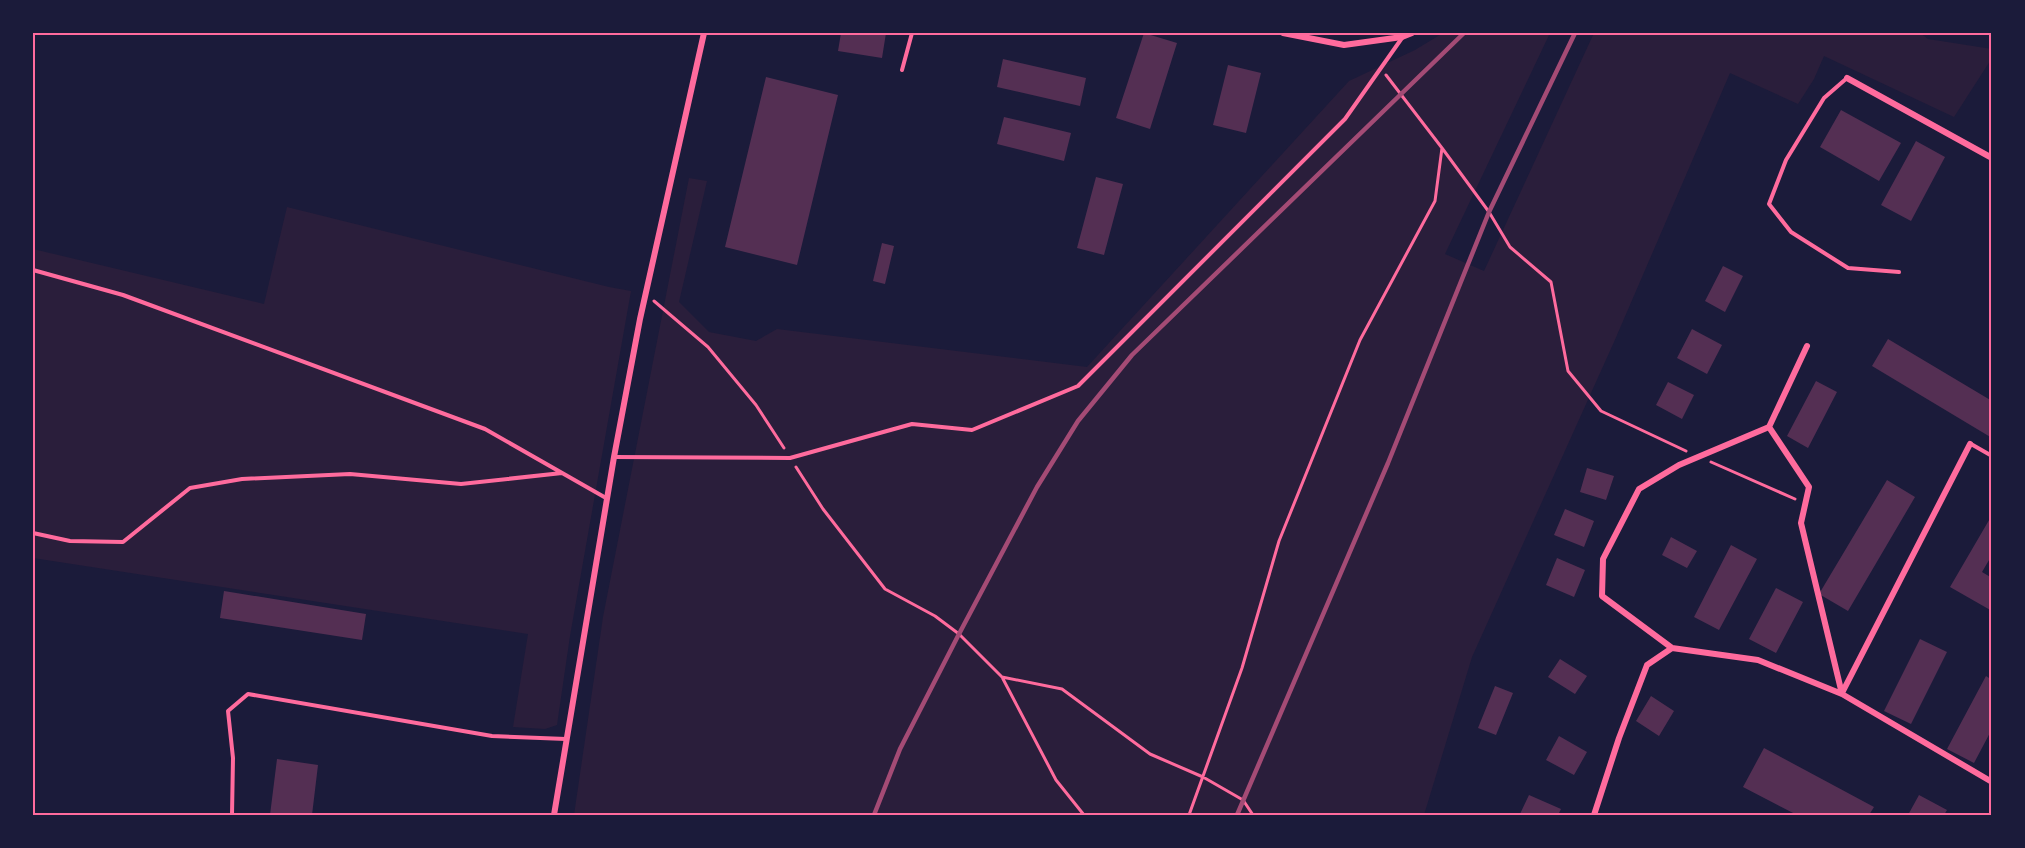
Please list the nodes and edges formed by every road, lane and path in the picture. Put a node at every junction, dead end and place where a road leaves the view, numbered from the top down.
1 (704, 33) edge
2 (912, 33) edge
3 (1283, 33) edge
4 (1412, 33) edge
5 (1402, 38) junction
6 (1381, 68) junction
7 (902, 70) dead end
8 (1847, 78) joint
9 (1442, 148) junction
10 (1992, 158) edge
11 (33, 270) edge
12 (1899, 272) dead end
13 (646, 294) junction
14 (1807, 346) dead end
15 (1769, 427) junction
16 (1970, 444) joint
17 (1992, 456) edge
18 (614, 457) junction
19 (1698, 457) junction
20 (790, 458) junction
21 (562, 473) junction
22 (606, 498) junction
23 (1805, 503) junction
24 (33, 533) edge
25 (1672, 648) junction
26 (1002, 677) junction
27 (1842, 694) junction
28 (566, 739) junction
29 (1203, 777) junction
30 (1992, 782) edge
31 (232, 815) edge
32 (554, 815) edge
33 (1084, 815) edge
34 (1189, 815) edge
35 (1253, 815) edge
36 (1594, 815) edge

1 - 13 street
2 - 7 lane
3 - 5 street
4 - 5 street
5 - 6 lane
6 - 9 path
6 - 20 lane
8 - 10 street
8 - 12 lane
9 - 19 path
9 - 29 path
11 - 21 lane
13 - 18 street
13 - 20 path
14 - 15 street
15 - 19 street
15 - 23 street
16 - 17 lane
16 - 27 street
18 - 20 lane
18 - 22 street
19 - 23 path
19 - 25 street
20 - 26 path
21 - 22 lane
21 - 24 lane
22 - 28 street
23 - 27 street
25 - 27 street
25 - 36 street
26 - 29 path
26 - 33 path
27 - 30 street
28 - 31 lane
28 - 32 street
29 - 34 path
29 - 35 path

